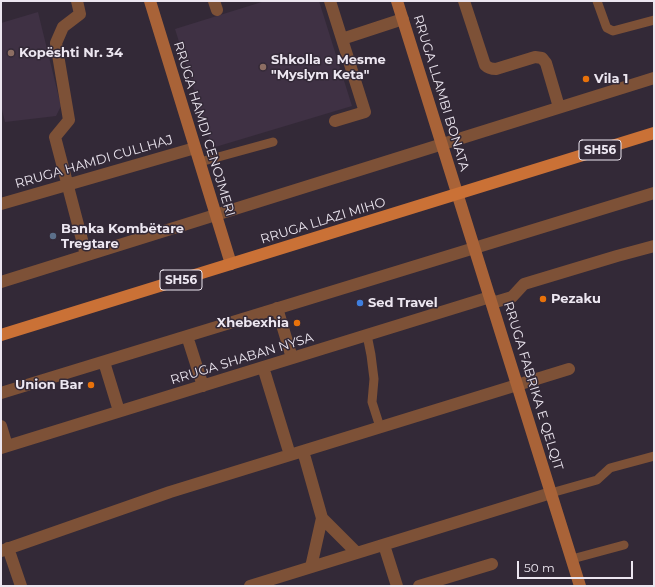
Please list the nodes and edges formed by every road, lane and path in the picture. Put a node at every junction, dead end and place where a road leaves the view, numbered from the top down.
1 (77, 1) edge
2 (150, 1) edge
3 (330, 1) edge
4 (398, 1) edge
5 (464, 1) edge
6 (597, 1) edge
7 (403, 19) junction
8 (654, 20) edge
9 (342, 39) junction
10 (654, 78) edge
11 (559, 107) junction
12 (335, 121) dead end
13 (654, 134) edge
14 (273, 142) dead end
15 (442, 144) junction
16 (195, 148) junction
17 (200, 162) junction
18 (67, 184) junction
19 (654, 193) edge
20 (458, 194) junction
21 (1, 204) edge
22 (216, 215) junction
23 (654, 246) edge
24 (475, 247) junction
25 (86, 255) junction
26 (231, 264) junction
27 (1, 282) edge
28 (491, 300) junction
29 (277, 308) junction
30 (1, 335) edge
31 (367, 335) junction
32 (187, 336) junction
33 (292, 358) junction
34 (104, 362) junction
35 (263, 367) junction
36 (569, 369) dead end
37 (518, 385) junction
38 (203, 386) junction
39 (1, 393) edge
40 (119, 412) junction
41 (1, 426) edge
42 (380, 427) junction
43 (4, 447) edge
44 (303, 451) junction
45 (290, 455) junction
46 (654, 456) edge
47 (551, 493) junction
48 (322, 518) junction
49 (384, 545) junction
50 (624, 545) dead end
51 (4, 550) edge
52 (357, 553) junction
53 (572, 559) junction
54 (492, 564) dead end
55 (311, 568) junction
56 (21, 586) edge
57 (250, 586) edge
58 (397, 586) edge
59 (419, 586) edge
60 (580, 586) edge

1 - 18 street
2 - 16 street, RRUGA HAMDI CENOJMERI
3 - 9 street
4 - 7 street, RRUGA LLAMBI BONATA
5 - 11 street
6 - 8 lane
7 - 9 street
7 - 15 street, RRUGA LLAMBI BONATA
9 - 12 street
10 - 11 street
11 - 15 street
13 - 20 main road, RRUGA LLAZI MIHO / SH56
14 - 17 lane
15 - 20 street, RRUGA LLAMBI BONATA
15 - 22 street
16 - 17 street, RRUGA HAMDI CENOJMERI
16 - 18 street, RRUGA HAMDI CULLHAJ
17 - 22 street, RRUGA HAMDI CENOJMERI
18 - 21 street, RRUGA HAMDI CULLHAJ
18 - 25 street
19 - 24 street
20 - 24 street, RRUGA FABRIKA E QELQIT
20 - 26 main road, RRUGA LLAZI MIHO / SH56
22 - 25 street
22 - 26 street, RRUGA HAMDI CENOJMERI
23 - 28 street, RRUGA SHABAN NYSA
24 - 28 street, RRUGA FABRIKA E QELQIT
24 - 29 street
25 - 27 street
26 - 30 main road, RRUGA LLAZI MIHO / SH56
28 - 31 street, RRUGA SHABAN NYSA
28 - 37 street, RRUGA FABRIKA E QELQIT
29 - 32 street
29 - 33 street
31 - 33 street, RRUGA SHABAN NYSA
31 - 42 lane
32 - 34 street
32 - 38 street
33 - 35 street, RRUGA SHABAN NYSA
34 - 39 street
34 - 40 street
35 - 38 street, RRUGA SHABAN NYSA
35 - 45 street
36 - 37 street
37 - 42 street
37 - 47 street, RRUGA FABRIKA E QELQIT
38 - 40 street, RRUGA SHABAN NYSA
40 - 43 street, RRUGA SHABAN NYSA
41 - 43 street
42 - 44 street
44 - 45 street
44 - 48 street
45 - 51 street
46 - 47 lane
47 - 49 street
47 - 53 street, RRUGA FABRIKA E QELQIT
48 - 52 street
48 - 55 street
49 - 52 street
49 - 58 street
50 - 53 lane
51 - 56 street
52 - 55 street
53 - 60 street, RRUGA FABRIKA E QELQIT
54 - 59 street
55 - 57 street

